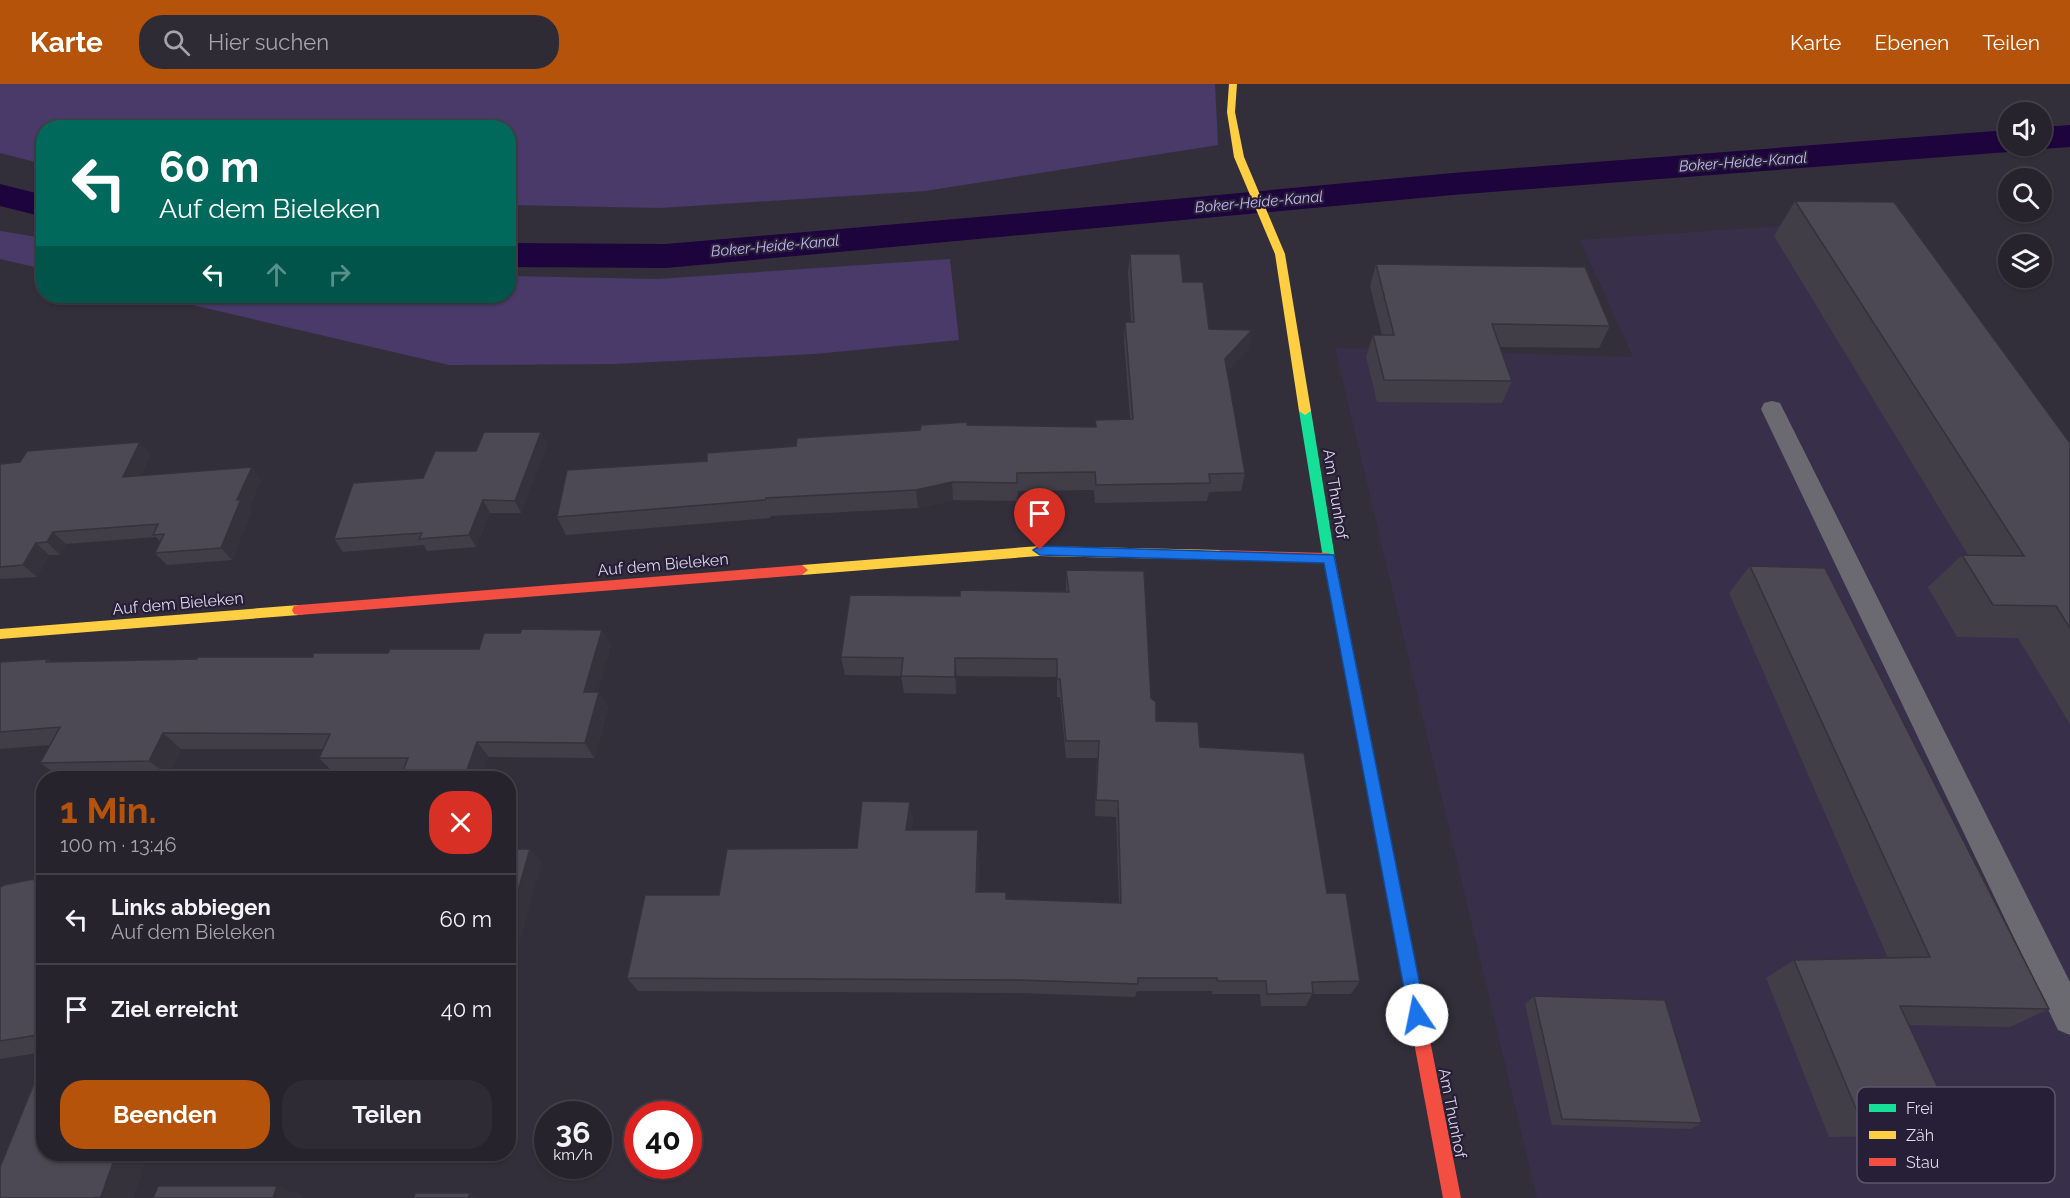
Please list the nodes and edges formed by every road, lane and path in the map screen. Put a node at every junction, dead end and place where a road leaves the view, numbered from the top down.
1 (1233, 84) edge
2 (1772, 409) dead end
3 (1329, 558) junction
4 (0, 634) edge
5 (2070, 1018) edge
6 (1452, 1198) edge

1 - 3 street, Am Thunhof
2 - 5 lane
3 - 4 street, Auf dem Bieleken
3 - 6 street, Am Thunhof

